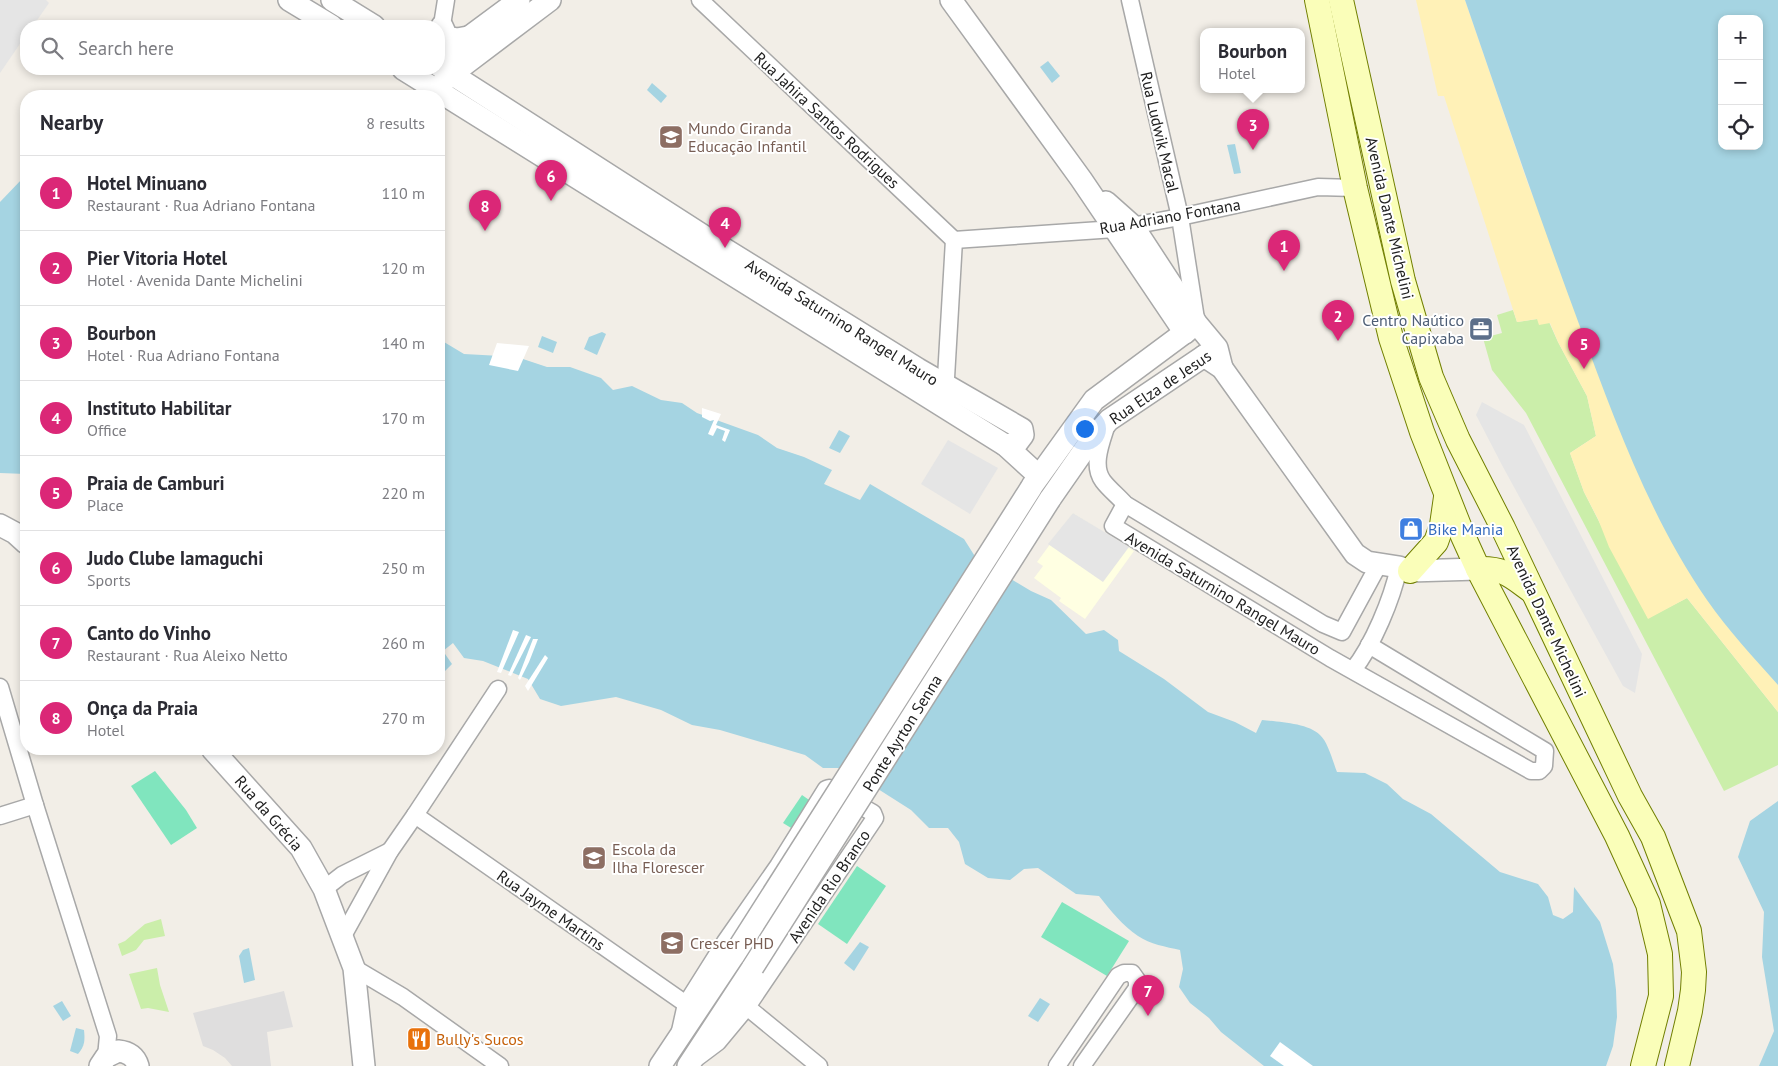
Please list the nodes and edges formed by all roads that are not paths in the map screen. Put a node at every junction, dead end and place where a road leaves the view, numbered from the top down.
1 (289, 0) edge
2 (332, 0) edge
3 (446, 0) edge
4 (519, 0) edge
5 (550, 0) edge
6 (700, 0) edge
7 (951, 0) edge
8 (1130, 0) edge
9 (1317, 0) edge
10 (1341, 0) edge
11 (322, 20) edge
12 (364, 20) edge
13 (443, 20) edge
14 (445, 36) edge
15 (468, 38) junction
16 (445, 65) edge
17 (445, 66) edge
18 (445, 68) edge
19 (429, 79) edge
20 (1355, 188) junction
21 (1180, 217) junction
22 (1124, 227) junction
23 (954, 240) junction
24 (702, 245) junction
25 (1191, 328) junction
26 (1214, 357) junction
27 (946, 385) junction
28 (944, 408) junction
29 (1108, 420) junction
30 (1458, 440) junction
31 (1005, 445) junction
32 (1430, 452) junction
33 (1035, 482) junction
34 (1446, 495) junction
35 (1050, 499) joint
36 (1125, 504) junction
37 (0, 525) edge
38 (20, 537) edge
39 (1396, 567) junction
40 (1478, 570) junction
41 (1533, 592) junction
42 (1342, 632) junction
43 (1370, 645) junction
44 (1330, 658) junction
45 (1353, 670) junction
46 (0, 687) edge
47 (498, 689) dead end
48 (20, 754) edge
49 (20, 755) edge
50 (217, 755) edge
51 (35, 805) junction
52 (0, 816) edge
53 (415, 816) junction
54 (390, 851) junction
55 (324, 889) junction
56 (344, 938) junction
57 (734, 955) joint
58 (753, 968) joint
59 (361, 972) junction
60 (686, 1004) junction
61 (747, 1006) junction
62 (678, 1038) junction
63 (112, 1062) edge
64 (690, 1064) edge
65 (364, 1066) edge
66 (500, 1066) edge
67 (660, 1066) edge
68 (819, 1066) edge
69 (1057, 1066) edge
70 (1082, 1066) edge
71 (1643, 1066) edge
72 (1677, 1066) edge

1 - 11 street
2 - 12 street
3 - 13 street
4 - 15 street
5 - 17 street
6 - 23 street, Rua Jahira Santos Rodrigues
7 - 22 street
8 - 21 street, Rua Ludwik Macal
9 - 20 main road, Avenida Dante Michelini
10 - 30 main road, Avenida Dante Michelini
14 - 15 street
15 - 16 street
18 - 24 street, Avenida Saturnino Rangel Mauro
19 - 24 street, Avenida Saturnino Rangel Mauro
20 - 21 street, Rua Adriano Fontana
20 - 32 main road, Avenida Dante Michelini
21 - 22 street, Rua Adriano Fontana
21 - 25 street, Rua Ludwik Macal
22 - 23 street, Rua Adriano Fontana
22 - 25 street
23 - 27 street
24 - 27 street, Avenida Saturnino Rangel Mauro
24 - 28 street, Avenida Saturnino Rangel Mauro
25 - 26 street
25 - 33 street, Rua Elza de Jesus
26 - 29 street, Rua Elza de Jesus
26 - 39 street
27 - 28 street
27 - 31 street, Avenida Saturnino Rangel Mauro
28 - 31 street, Avenida Saturnino Rangel Mauro
29 - 35 street, Rua Elza de Jesus
29 - 36 street, Avenida Saturnino Rangel Mauro
30 - 32 main road
30 - 41 main road, Avenida Dante Michelini
31 - 33 street, Avenida Saturnino Rangel Mauro
32 - 34 main road, Avenida Dante Michelini
33 - 57 street, Ponte Ayrton Senna, bridge
34 - 39 main road
34 - 40 main road, Avenida Dante Michelini
35 - 58 street, Ponte Ayrton Senna, bridge
36 - 42 street, Avenida Saturnino Rangel Mauro
36 - 44 street, Avenida Saturnino Rangel Mauro
37 - 38 street
39 - 40 street
39 - 42 street, Avenida Saturnino Rangel Mauro
39 - 43 street
40 - 41 main road
40 - 71 main road, Avenida Dante Michelini
41 - 72 main road, Avenida Dante Michelini
42 - 44 street, Avenida Saturnino Rangel Mauro
43 - 45 street
43 - 45 street, Avenida Saturnino Rangel Mauro
44 - 45 street, Avenida Saturnino Rangel Mauro
46 - 48 street
47 - 53 street
49 - 51 street
50 - 55 street, Rua da Grécia
51 - 52 street
51 - 63 street
53 - 54 street
53 - 60 street, Rua Jayme Martins
54 - 55 street
54 - 56 street
55 - 56 street, Rua da Grécia
56 - 59 street, Rua da Grécia
57 - 62 street, Avenida Rio Branco
58 - 64 street, Avenida Rio Branco
59 - 65 street
59 - 66 street
60 - 61 street, Avenida Rio Branco
60 - 62 street, Avenida Rio Branco
61 - 64 street, Avenida Rio Branco
61 - 68 street
62 - 67 street, Avenida Rio Branco
69 - 70 street

